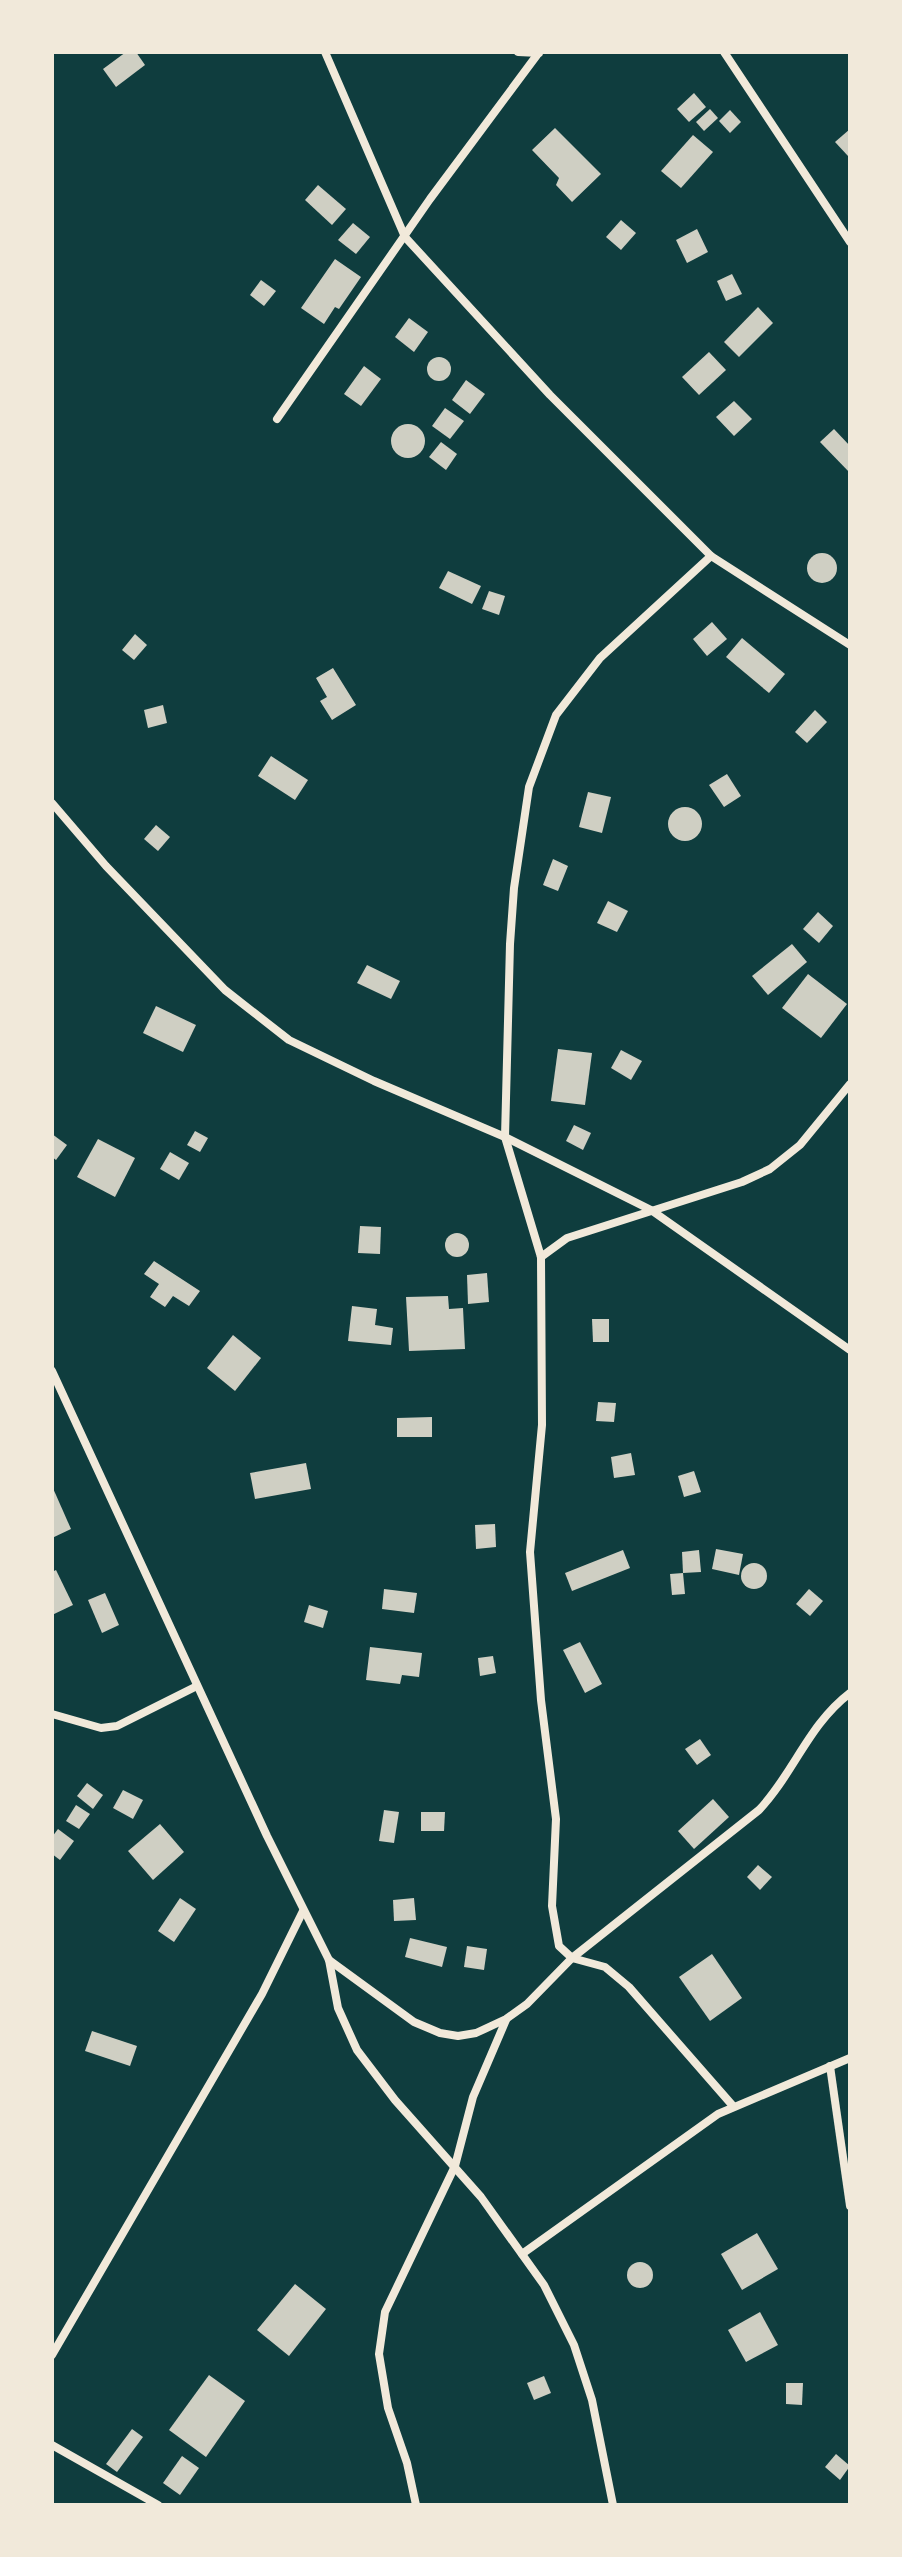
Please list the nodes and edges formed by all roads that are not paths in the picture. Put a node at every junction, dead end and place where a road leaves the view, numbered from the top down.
1 (325, 52) edge
2 (518, 52) edge
3 (724, 52) edge
4 (538, 53) edge
5 (405, 237) junction
6 (850, 242) edge
7 (277, 419) dead end
8 (711, 556) junction
9 (850, 645) edge
10 (52, 803) edge
11 (850, 1084) edge
12 (505, 1137) junction
13 (651, 1210) junction
14 (541, 1257) junction
15 (850, 1350) edge
16 (52, 1371) edge
17 (197, 1686) junction
18 (850, 1693) edge
19 (52, 1714) edge
20 (303, 1911) junction
21 (572, 1958) junction
22 (329, 1960) junction
23 (506, 2019) junction
24 (850, 2058) edge
25 (830, 2066) junction
26 (733, 2106) junction
27 (455, 2166) junction
28 (850, 2206) edge
29 (522, 2254) junction
30 (52, 2355) edge
31 (52, 2445) edge
32 (158, 2505) edge
33 (416, 2505) edge
34 (613, 2505) edge

1 - 5 street
2 - 4 street
3 - 6 street
4 - 5 street
5 - 7 street
5 - 8 street
8 - 9 street
8 - 12 street
10 - 12 street
11 - 13 street
12 - 13 street
12 - 14 street
13 - 14 street
13 - 15 street
14 - 21 street
16 - 17 street
17 - 19 street
17 - 20 street
18 - 21 street
20 - 22 street
20 - 30 street
21 - 23 street
21 - 26 street
22 - 23 street
22 - 27 street
23 - 27 street
24 - 25 street
25 - 26 street
25 - 28 street
26 - 29 street
27 - 29 street
27 - 33 street
29 - 34 street
31 - 32 street

